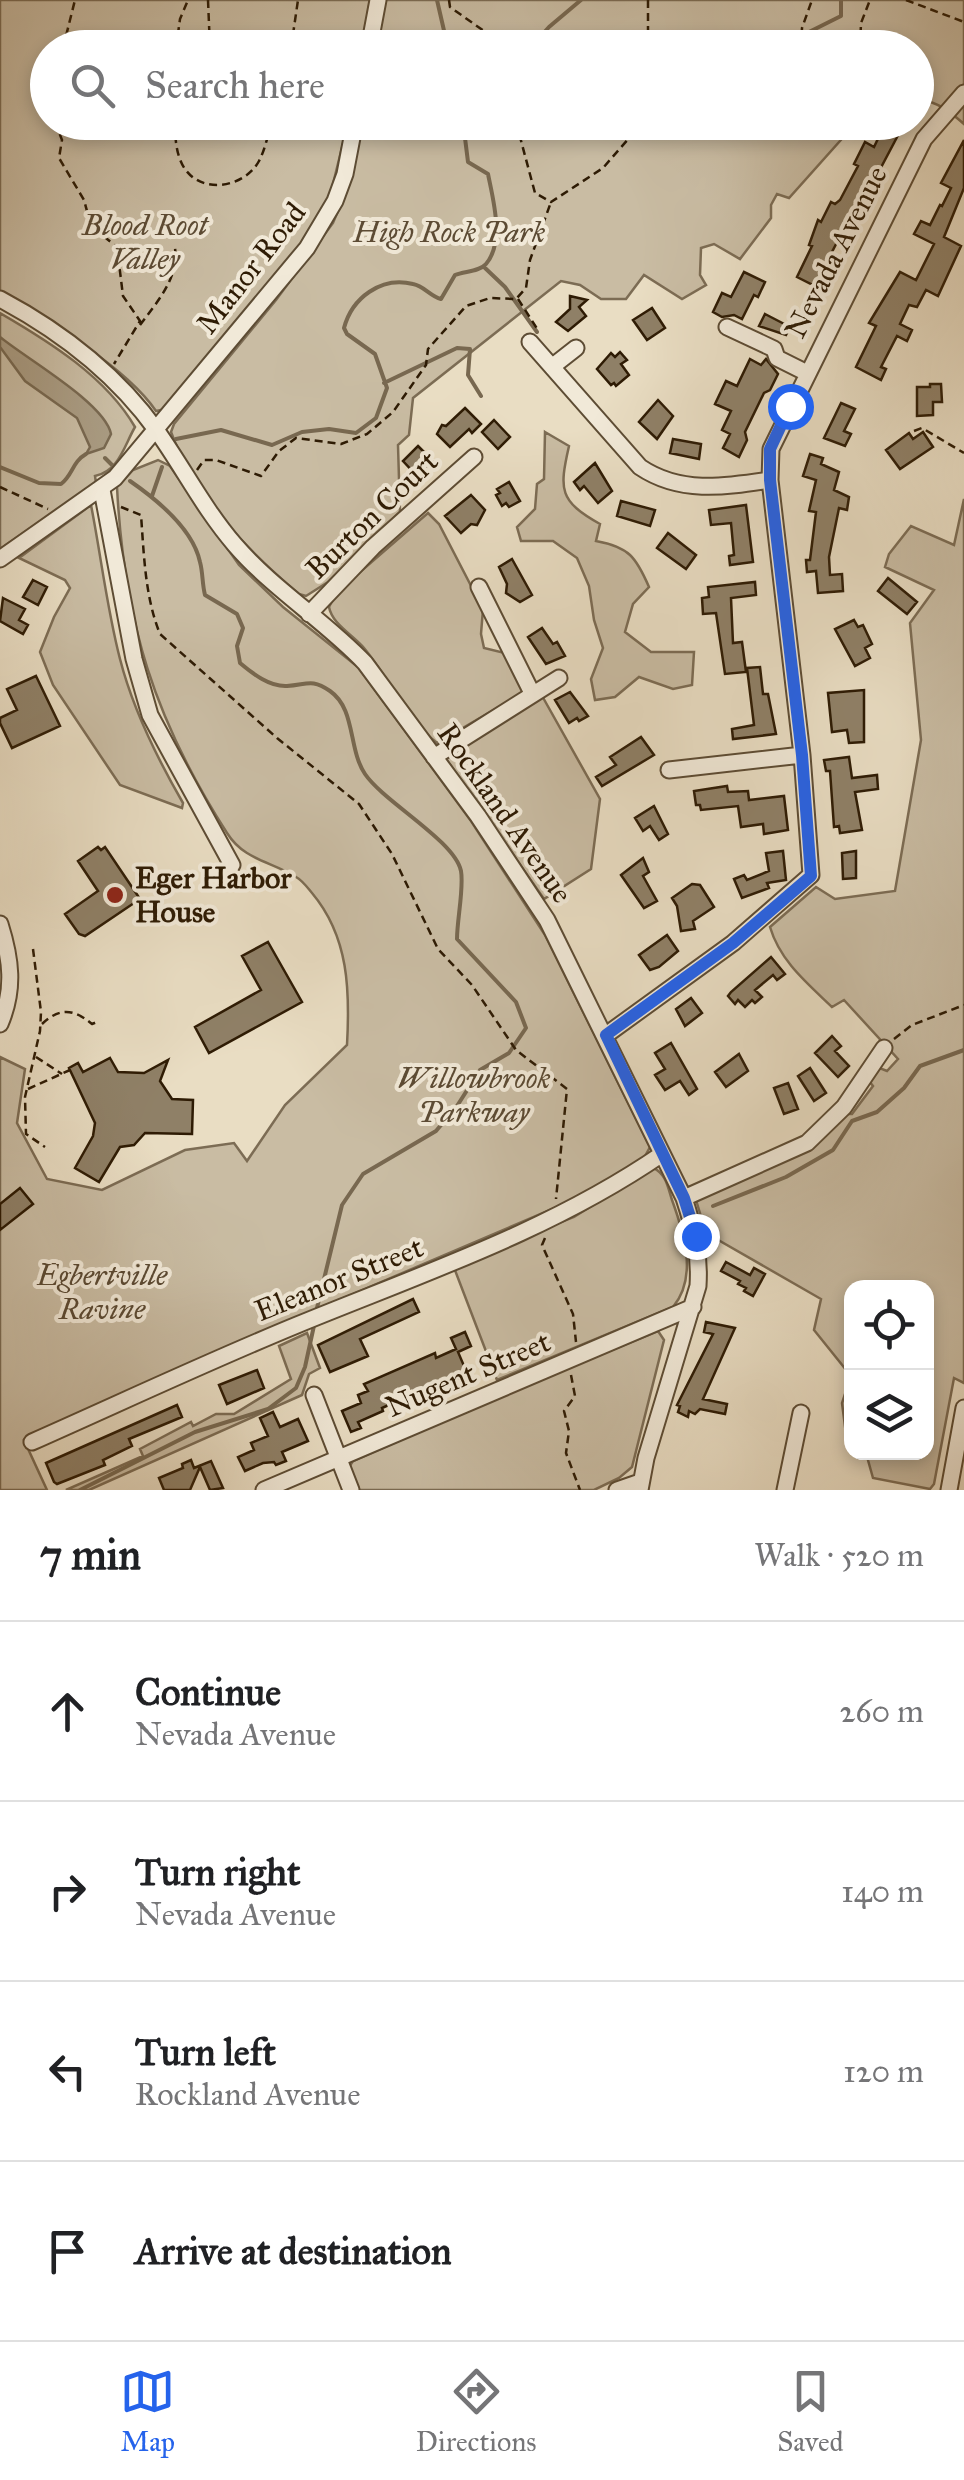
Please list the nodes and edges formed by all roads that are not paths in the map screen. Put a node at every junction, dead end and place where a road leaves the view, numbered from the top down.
1 (378, 0) edge
2 (372, 30) edge
3 (964, 94) edge
4 (934, 127) edge
5 (352, 140) edge
6 (923, 140) edge
7 (0, 298) edge
8 (727, 327) dead end
9 (530, 342) road end
10 (576, 348) dead end
11 (553, 366) junction
12 (809, 368) junction
13 (157, 431) junction
14 (474, 457) dead end
15 (770, 480) junction
16 (102, 490) junction
17 (0, 559) edge
18 (479, 587) dead end
19 (310, 614) junction
20 (559, 678) dead end
21 (532, 693) junction
22 (802, 755) junction
23 (434, 757) junction
24 (670, 770) dead end
25 (232, 865) dead end
26 (0, 926) edge
27 (0, 1024) edge
28 (606, 1035) junction
29 (884, 1048) road end
30 (662, 1154) junction
31 (684, 1198) junction
32 (692, 1307) junction
33 (314, 1395) dead end
34 (964, 1408) edge
35 (802, 1413) dead end
36 (32, 1442) dead end
37 (337, 1459) junction
38 (640, 1486) edge
39 (264, 1490) edge
40 (350, 1490) edge
41 (617, 1490) edge
42 (785, 1490) edge
43 (951, 1490) edge

1 - 2 street
3 - 4 street, Nevada Avenue
5 - 13 street, Manor Road
6 - 12 street, Nevada Avenue
7 - 13 street, Rockland Avenue
8 - 12 street
9 - 11 street
10 - 11 street
11 - 15 street
12 - 15 street, Nevada Avenue
13 - 16 street, Manor Road
13 - 19 street, Rockland Avenue
14 - 19 street, Burton Court
15 - 22 street, Nevada Avenue
16 - 17 street, Manor Road
16 - 25 street
18 - 21 street
19 - 23 street, Rockland Avenue
20 - 21 street
21 - 23 street
22 - 24 street
22 - 28 street, Nevada Avenue
23 - 28 street, Rockland Avenue
26 - 27 street
28 - 30 street, Rockland Avenue
29 - 31 street
30 - 31 street, Rockland Avenue
30 - 36 street, Eleanor Street
31 - 32 street, Rockland Avenue
32 - 37 street, Nugent Street
32 - 38 street, Rockland Avenue
33 - 37 street
34 - 43 street
35 - 42 street
37 - 39 street, Nugent Street
37 - 40 street
38 - 41 street

